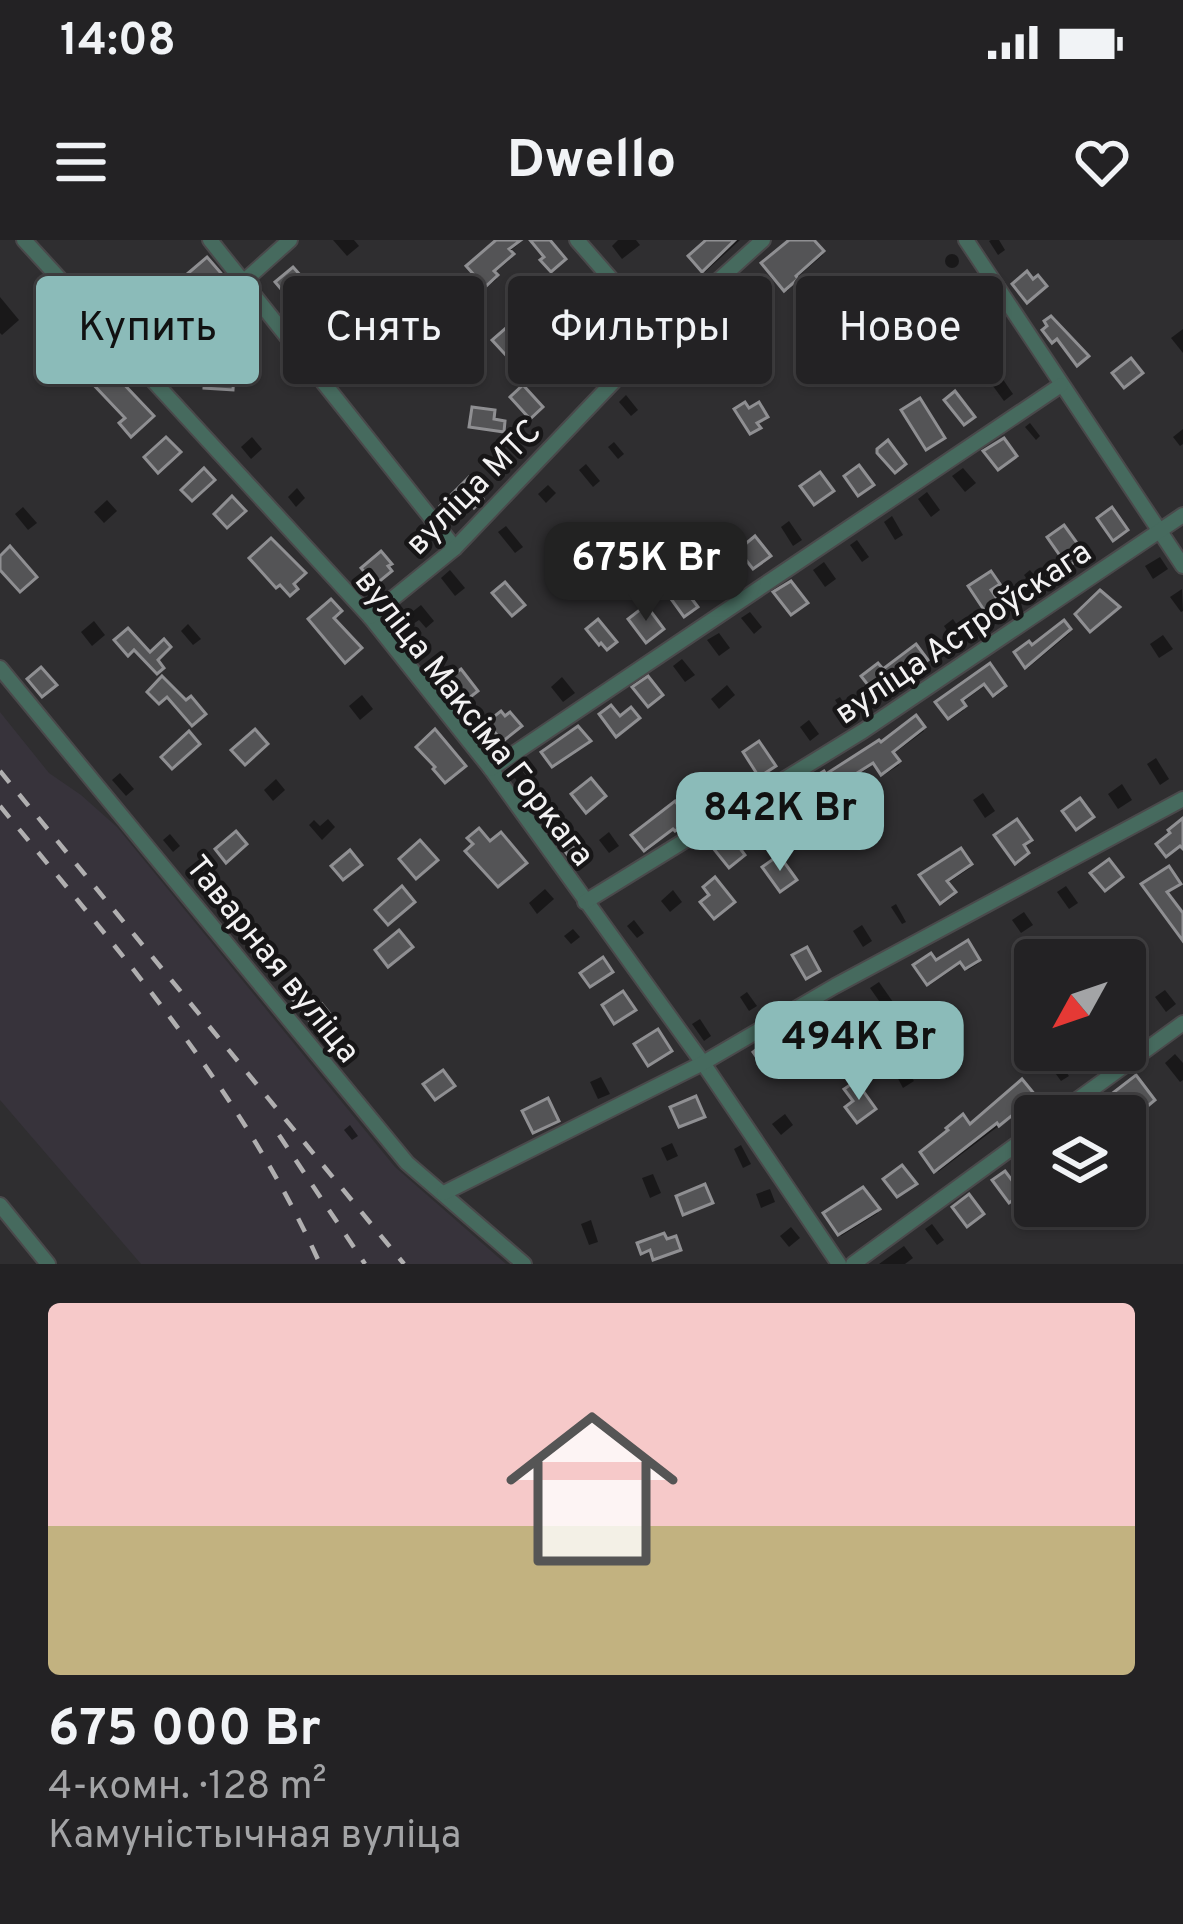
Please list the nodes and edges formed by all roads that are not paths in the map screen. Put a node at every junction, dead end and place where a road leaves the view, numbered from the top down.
1 (24, 240) edge
2 (210, 240) edge
3 (290, 240) edge
4 (577, 240) edge
5 (763, 240) edge
6 (966, 240) edge
7 (58, 276) edge
8 (239, 276) edge
9 (252, 276) edge
10 (608, 276) edge
11 (723, 276) edge
12 (259, 301) edge
13 (158, 384) edge
14 (611, 384) edge
15 (1060, 385) junction
16 (1183, 515) edge
17 (1159, 530) junction
18 (454, 548) junction
19 (1183, 566) edge
20 (370, 617) junction
21 (0, 668) edge
22 (491, 769) junction
23 (1183, 799) edge
24 (585, 902) junction
25 (1183, 1023) edge
26 (704, 1063) junction
27 (1084, 1095) edge
28 (1014, 1146) edge
29 (444, 1193) junction
30 (0, 1205) edge
31 (48, 1264) edge
32 (524, 1264) edge
33 (839, 1264) edge
34 (853, 1264) edge

1 - 7 street, вуліца Максіма Горкага
2 - 8 street
3 - 9 street
4 - 10 street
5 - 11 street, вуліца МТС
6 - 15 street
12 - 18 street
13 - 20 street, вуліца Максіма Горкага
14 - 18 street, вуліца МТС
15 - 17 street
15 - 22 street
16 - 17 street, вуліца Астроўскага
17 - 19 street
17 - 24 street, вуліца Астроўскага
18 - 20 street, вуліца МТС
20 - 22 street, вуліца Максіма Горкага
21 - 29 street, Таварная вуліца
22 - 24 street, вуліца Максіма Горкага
23 - 26 street
24 - 26 street, вуліца Максіма Горкага
25 - 27 street
26 - 29 street
26 - 33 street, вуліца Максіма Горкага
28 - 34 street
29 - 32 street, Таварная вуліца
30 - 31 street

